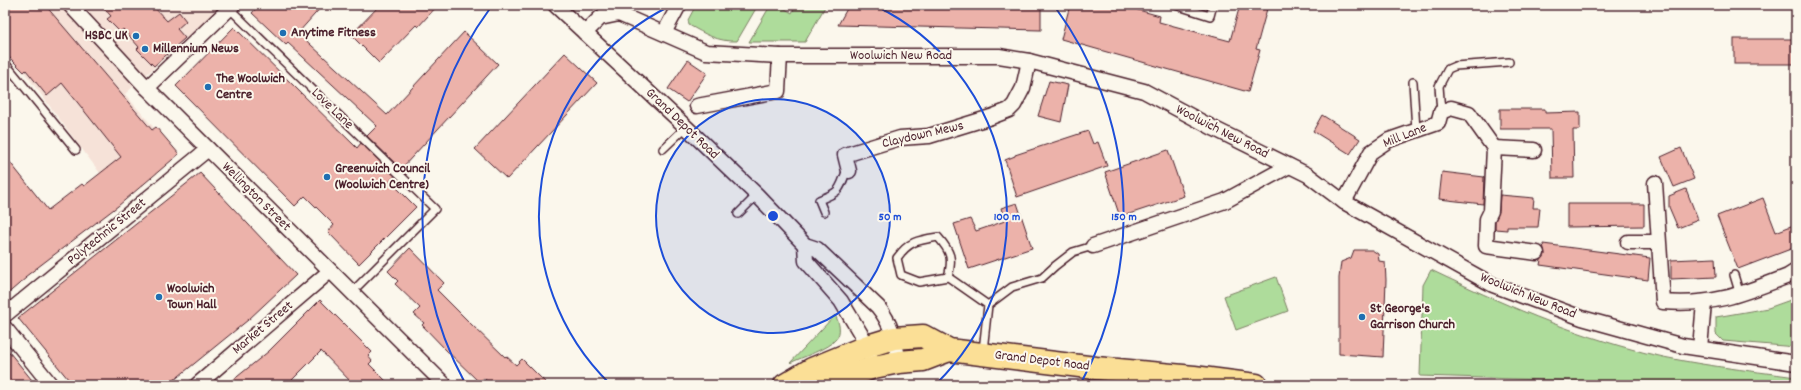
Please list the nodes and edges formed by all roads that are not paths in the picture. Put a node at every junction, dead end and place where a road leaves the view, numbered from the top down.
1 (70, 5) edge
2 (556, 5) edge
3 (603, 5) edge
4 (679, 5) edge
5 (1176, 5) edge
6 (1213, 5) edge
7 (232, 7) edge
8 (619, 14) junction
9 (585, 33) junction
10 (664, 33) junction
11 (780, 56) junction
12 (1029, 61) junction
13 (1509, 62) dead end
14 (5, 63) edge
15 (1413, 82) dead end
16 (147, 88) junction
17 (697, 106) dead end
18 (1440, 112) junction
19 (686, 127) junction
20 (1416, 130) junction
21 (1494, 148) junction
22 (208, 149) junction
23 (663, 149) dead end
24 (76, 150) dead end
25 (1534, 150) dead end
26 (1289, 166) junction
27 (850, 171) joint
28 (1655, 183) dead end
29 (756, 195) junction
30 (1344, 202) junction
31 (824, 212) dead end
32 (738, 214) dead end
33 (1628, 242) dead end
34 (1658, 242) junction
35 (805, 245) junction
36 (1093, 246) joint
37 (1537, 253) dead end
38 (330, 271) junction
39 (1796, 271) edge
40 (1734, 275) dead end
41 (948, 277) junction
42 (351, 293) junction
43 (1740, 294) junction
44 (1704, 303) junction
45 (988, 305) junction
46 (5, 315) edge
47 (5, 328) edge
48 (894, 338) junction
49 (868, 346) junction
50 (1700, 348) junction
51 (948, 350) junction
52 (983, 353) junction
53 (899, 362) junction
54 (1796, 363) edge
55 (874, 367) junction
56 (51, 385) edge
57 (197, 385) edge
58 (445, 385) edge
59 (785, 385) edge
60 (826, 385) edge
61 (1256, 385) edge

1 - 16 street, Wellington Street
2 - 9 street, Grand Depot Road
3 - 8 street, Woolwich New Road
4 - 10 street
5 - 6 lane
7 - 16 street, Love Lane
7 - 42 lane, Love Lane
8 - 9 street
8 - 10 street, Woolwich New Road
9 - 19 street, Grand Depot Road
10 - 11 street, Woolwich New Road
11 - 12 street, Woolwich New Road
11 - 17 street
12 - 26 street, Woolwich New Road
12 - 27 street, Claydown Mews
13 - 18 lane
14 - 24 lane
15 - 20 lane
16 - 22 street, Wellington Street
18 - 20 street, Mill Lane
18 - 21 street, Mill Lane
19 - 23 lane
19 - 29 street, Grand Depot Road
20 - 30 street, Mill Lane
21 - 25 street
21 - 37 street
22 - 38 street, Wellington Street
22 - 46 street, Polytechnic Street
26 - 30 street, Woolwich New Road
26 - 36 street
27 - 31 lane
28 - 34 street
29 - 32 lane
29 - 35 street, Grand Depot Road
30 - 50 street, Woolwich New Road
33 - 34 street
34 - 44 street
35 - 48 street, Grand Depot Road
35 - 49 street
36 - 45 lane
38 - 42 street, Wellington Street
38 - 57 street, Market Street
39 - 43 street
40 - 43 lane
41 - 41 lane
41 - 45 lane
42 - 58 street, Wellington Street
43 - 44 street
44 - 50 street
45 - 52 lane
47 - 56 street
48 - 49 highway
48 - 51 highway, Grand Depot Road
48 - 53 street, Grand Depot Road
49 - 55 street
49 - 59 highway
50 - 54 street, Woolwich New Road
51 - 52 highway, Grand Depot Road
51 - 53 highway, Grand Depot Road
52 - 61 highway, Grand Depot Road
53 - 55 highway, Grand Depot Road
55 - 60 highway, Grand Depot Road

